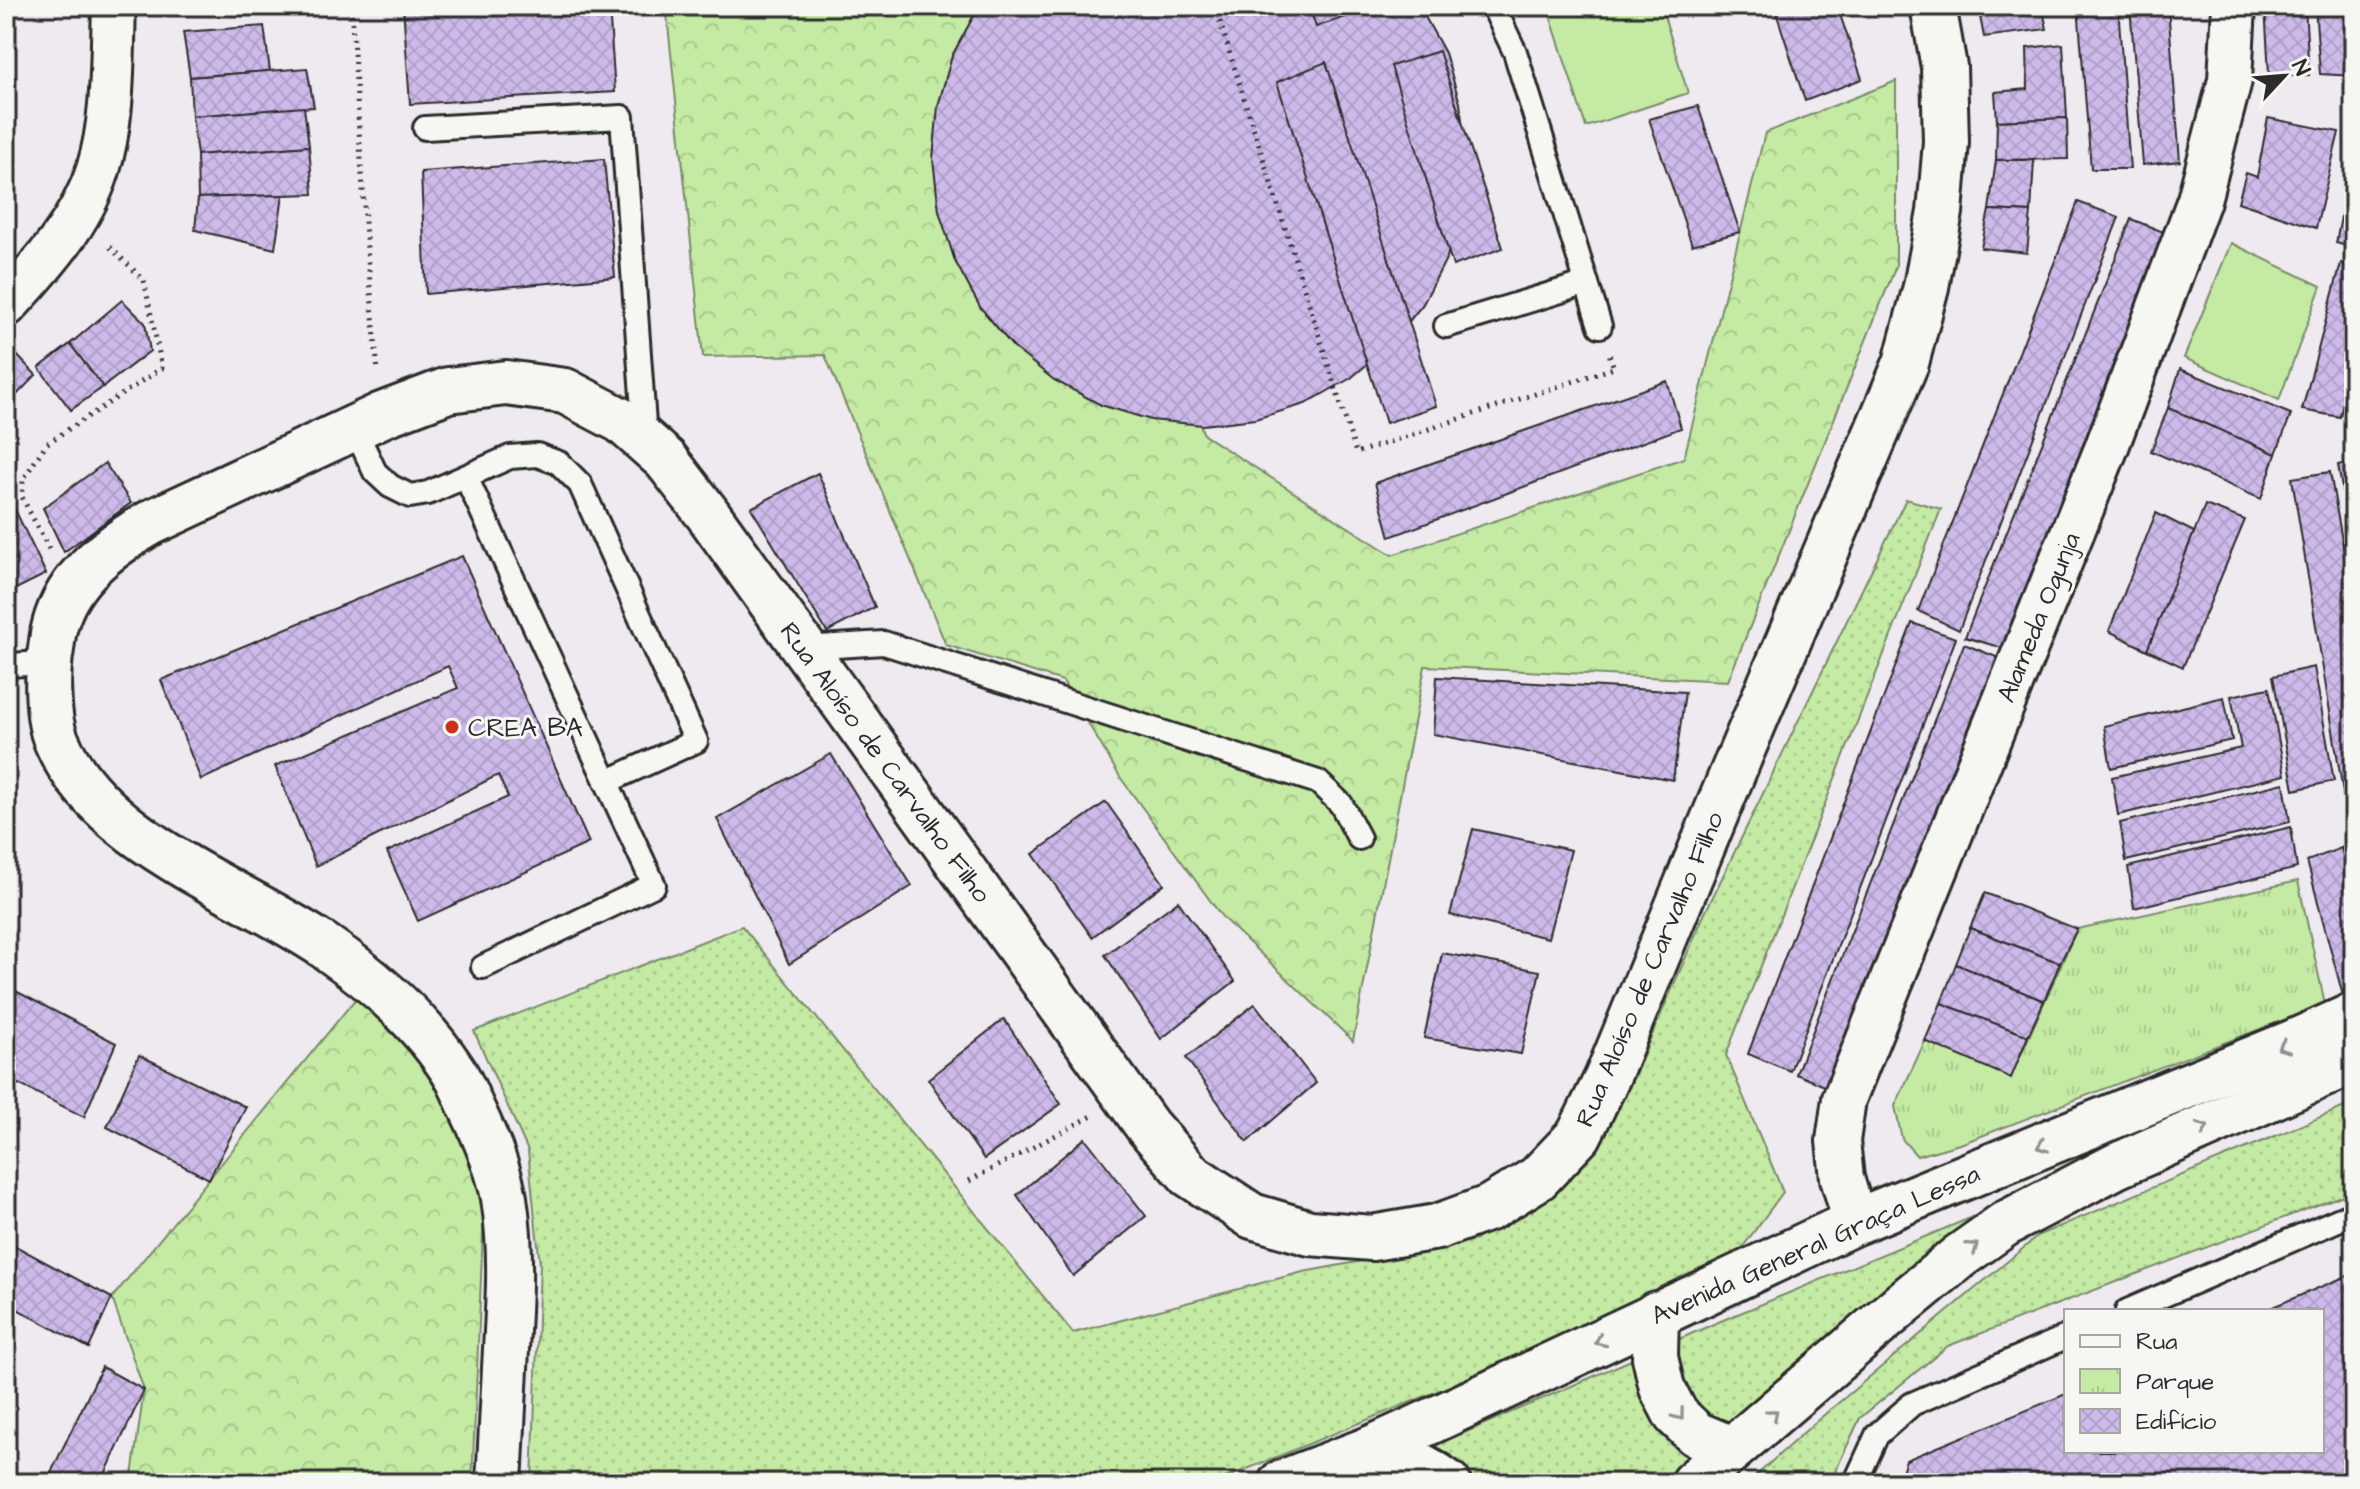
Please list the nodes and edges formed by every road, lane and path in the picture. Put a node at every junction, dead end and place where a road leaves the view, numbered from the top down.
1 (114, 6) edge
2 (351, 6) edge
3 (1215, 6) edge
4 (1493, 6) edge
5 (1933, 6) edge
6 (2234, 6) edge
7 (425, 128) dead end
8 (78, 214) junction
9 (1587, 283) junction
10 (6, 305) edge
11 (1446, 326) dead end
12 (1600, 326) joint
13 (368, 421) junction
14 (646, 442) junction
15 (466, 477) junction
16 (50, 550) dead end
17 (804, 648) junction
18 (49, 663) junction
19 (6, 665) edge
20 (606, 782) junction
21 (1359, 838) dead end
22 (483, 967) dead end
23 (2354, 1015) edge
24 (2354, 1061) edge
25 (1086, 1119) dead end
26 (969, 1181) dead end
27 (2354, 1213) edge
28 (1855, 1222) junction
29 (2132, 1309) edge
30 (1656, 1314) junction
31 (2064, 1338) edge
32 (1370, 1449) junction
33 (1732, 1449) junction
34 (499, 1483) edge
35 (1281, 1483) edge
36 (1448, 1483) edge
37 (1693, 1483) edge
38 (1855, 1483) edge

1 - 8 street
2 - 13 path
3 - 12 path
4 - 9 lane
5 - 17 street, Rua Aloíso de Carvalho Filho
6 - 28 street, Alameda Ogunja
7 - 14 lane
8 - 10 street
8 - 16 path
9 - 11 lane
9 - 12 lane
13 - 14 street, Rua Aloíso de Carvalho Filho
13 - 15 lane
13 - 18 street, Rua Aloíso de Carvalho Filho
14 - 17 street, Rua Aloíso de Carvalho Filho
15 - 20 lane
15 - 20 lane
17 - 21 lane
18 - 19 lane
18 - 34 street, Rua Aloíso de Carvalho Filho
20 - 22 lane
23 -> 28 street, Avenida General Graça Lessa
33 -> 24 street
25 - 26 path
27 - 29 lane
28 - 30 street, Avenida General Graça Lessa
30 -> 32 street, Avenida General Graça Lessa
30 -> 33 street
31 - 38 lane
32 - 35 street, Avenida General Graça Lessa
32 - 36 street
33 - 37 street

